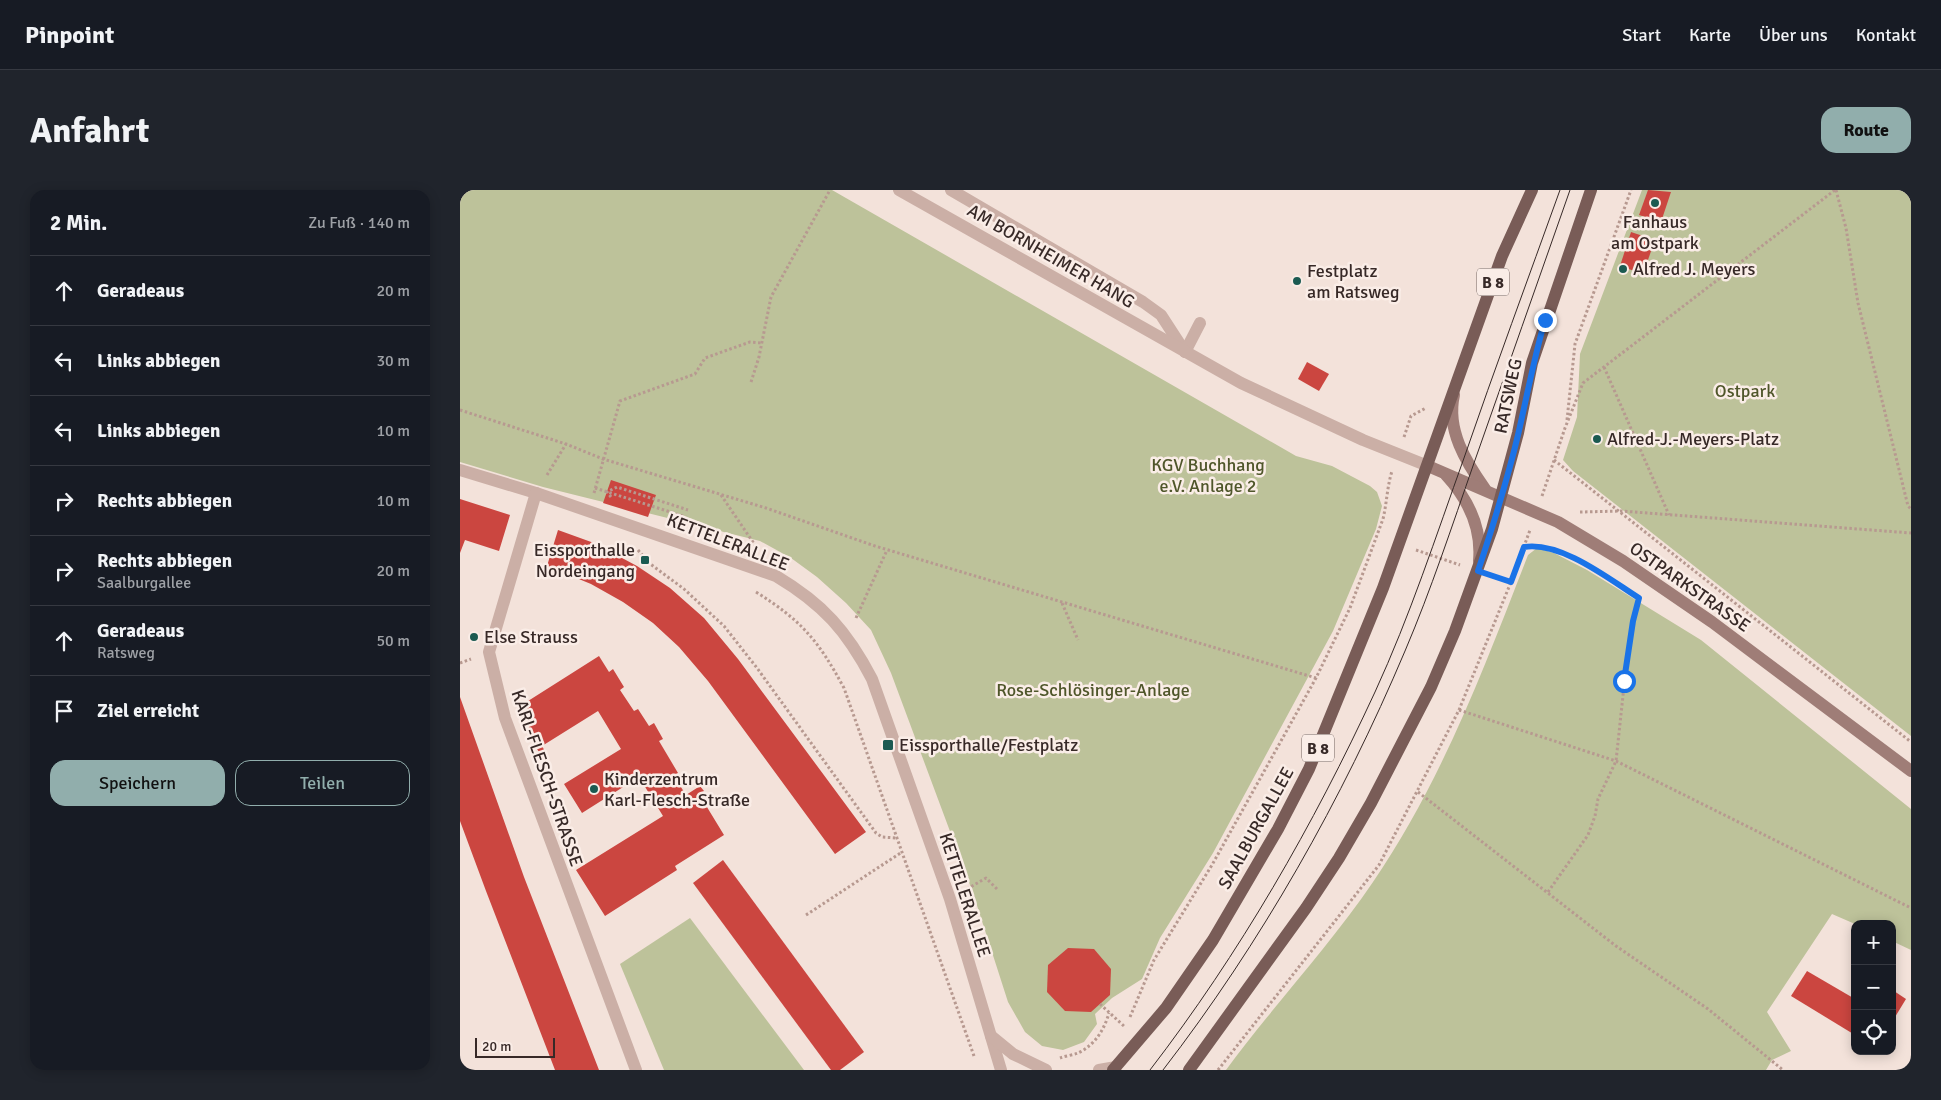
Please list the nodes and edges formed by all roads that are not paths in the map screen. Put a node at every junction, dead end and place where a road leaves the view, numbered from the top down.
1 (899, 190) edge
2 (951, 190) edge
3 (1532, 190) edge
4 (1591, 190) edge
5 (1200, 323) dead end
6 (1186, 352) junction
7 (1459, 375) junction
8 (1428, 466) junction
9 (460, 470) edge
10 (1442, 471) junction
11 (1485, 489) junction
12 (536, 493) junction
13 (1502, 496) junction
14 (1472, 569) junction
15 (1911, 771) edge
16 (991, 1036) junction
17 (1114, 1068) edge
18 (636, 1070) edge
19 (1002, 1070) edge
20 (1046, 1070) edge
21 (1099, 1070) edge
22 (1189, 1070) edge

1 - 6 street, AM BORNHEIMER HANG
2 - 6 street, AM BORNHEIMER HANG
3 - 7 main road, B 8
4 - 13 main road, RATSWEG
5 - 6 street
6 - 8 street, AM BORNHEIMER HANG
7 - 8 main road, B 8
7 - 11 street, B 8
8 - 10 street, OSTPARKSTRASSE
8 - 17 main road, SAALBURGALLEE / B 8
9 - 12 street, KETTELERALLEE
10 - 11 street, OSTPARKSTRASSE
10 - 14 street
11 - 13 street, OSTPARKSTRASSE
12 - 16 street, KETTELERALLEE
12 - 18 street, KARL-FLESCH-STRASSE
13 - 14 main road
13 - 15 street, OSTPARKSTRASSE
14 - 22 main road
16 - 19 street, KETTELERALLEE
16 - 20 street
17 - 21 street

